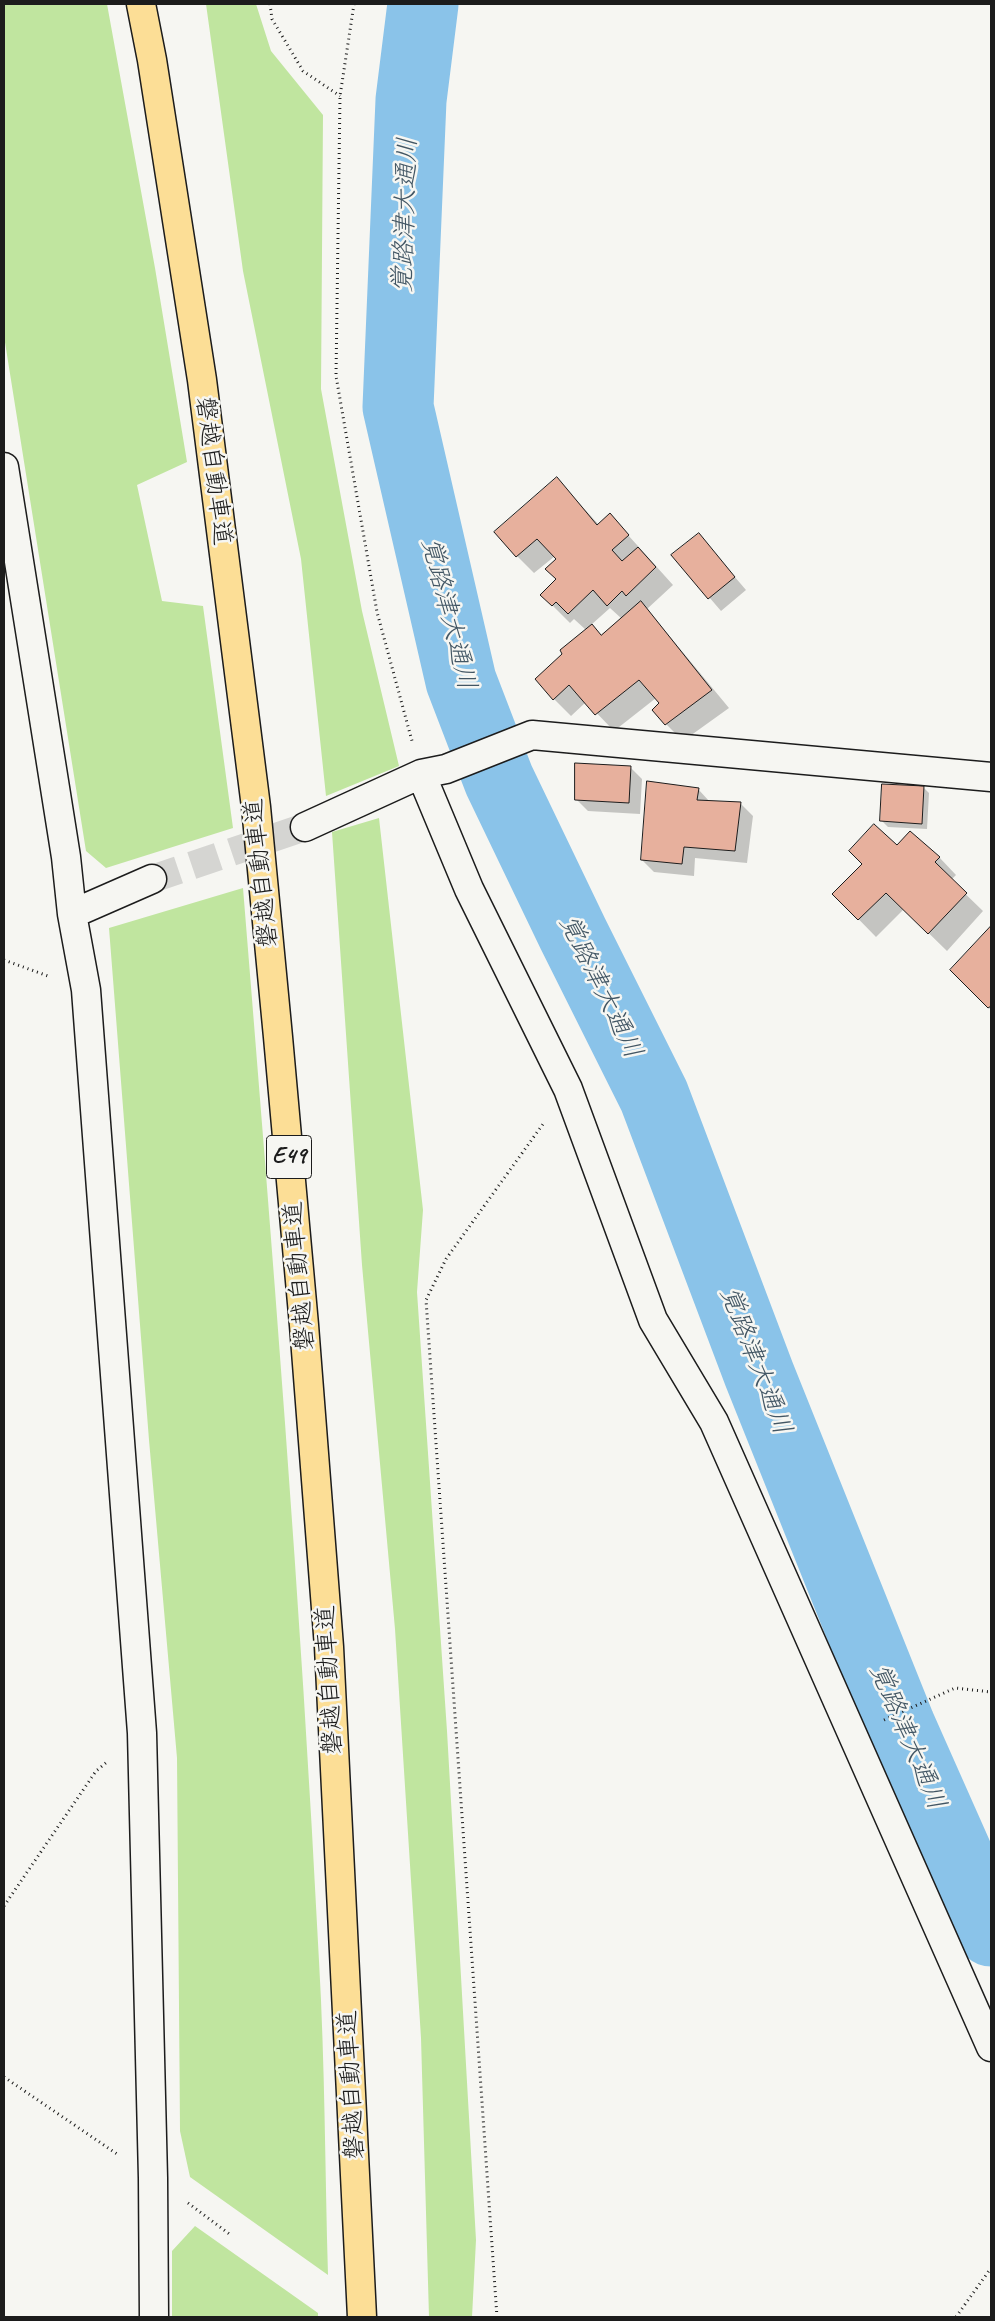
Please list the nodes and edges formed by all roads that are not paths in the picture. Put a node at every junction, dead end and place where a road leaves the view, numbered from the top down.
1 (141, 4) edge
2 (4, 467) edge
3 (433, 771) junction
4 (991, 777) edge
5 (305, 826) tunnel mouth
6 (152, 879) tunnel mouth
7 (72, 914) junction
8 (991, 2047) edge
9 (154, 2317) edge
10 (362, 2317) edge

1 - 10 highway, 磐越自動車道 / E49
2 - 7 street
3 - 4 street
3 - 5 street
3 - 8 street
6 - 7 street
7 - 9 street

